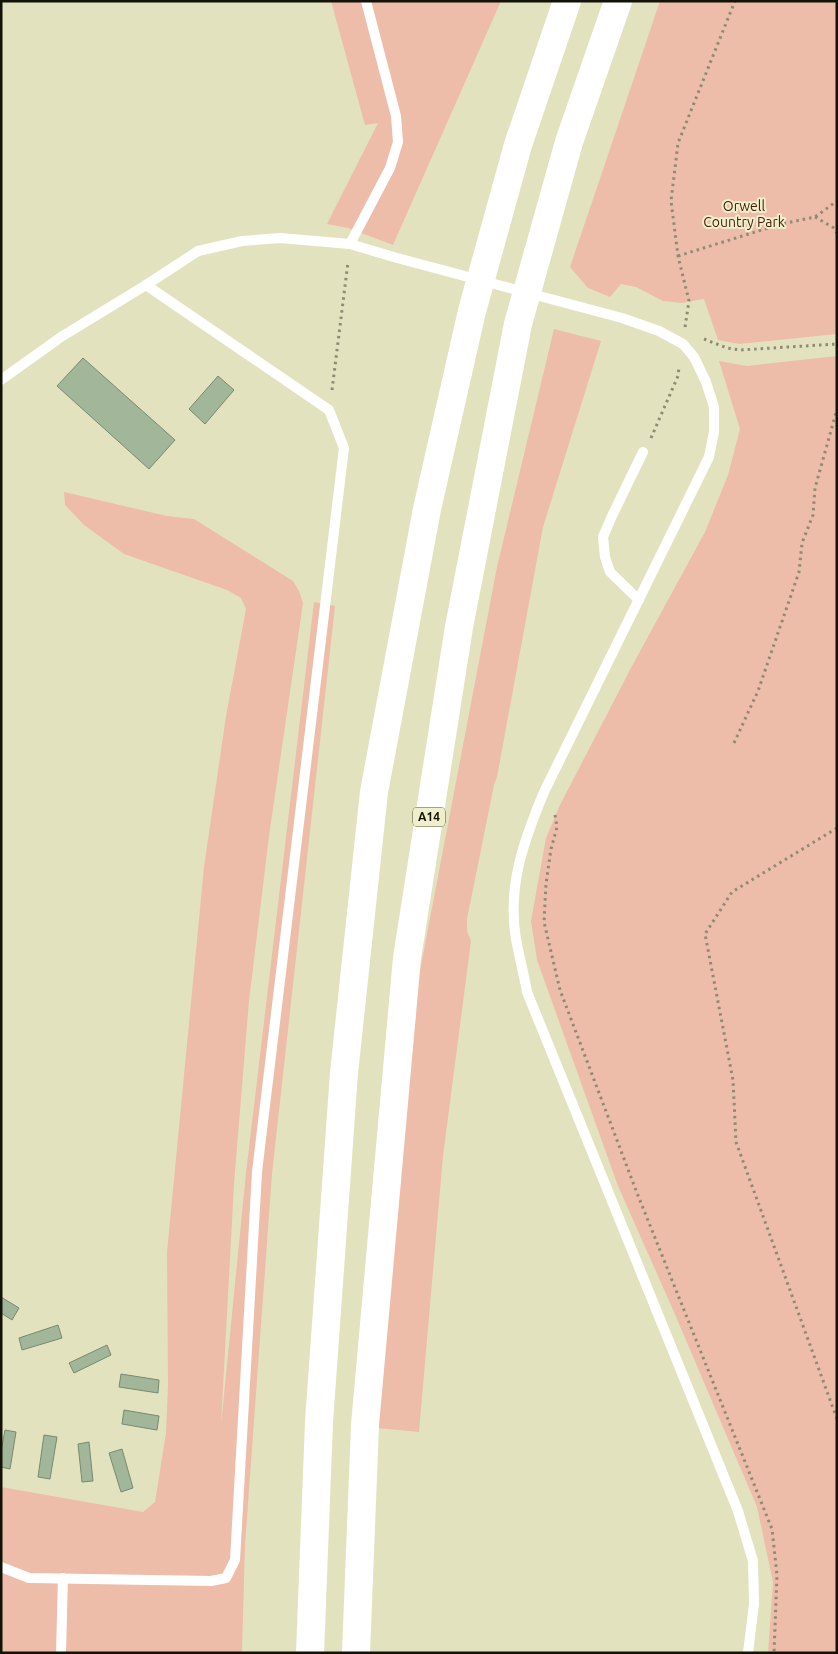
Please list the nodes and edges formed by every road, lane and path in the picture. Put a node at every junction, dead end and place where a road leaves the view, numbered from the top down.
1 (366, 1) edge
2 (567, 1) edge
3 (618, 1) edge
4 (736, 1) edge
5 (837, 201) edge
6 (815, 217) junction
7 (837, 233) edge
8 (350, 244) junction
9 (678, 256) junction
10 (146, 285) junction
11 (685, 331) junction
12 (683, 344) junction
13 (837, 344) edge
14 (1, 380) edge
15 (837, 409) edge
16 (329, 410) junction
17 (643, 452) joint
18 (639, 600) junction
19 (734, 742) dead end
20 (544, 792) junction
21 (837, 828) edge
22 (837, 1419) edge
23 (1, 1567) edge
24 (63, 1578) junction
25 (61, 1653) edge
26 (310, 1653) edge
27 (356, 1653) edge
28 (748, 1653) edge
29 (774, 1653) edge

1 - 8 lane
2 - 26 highway
3 - 27 highway, A14
4 - 9 path
5 - 6 path
6 - 7 path
6 - 9 path
8 - 10 lane
8 - 12 lane
8 - 16 path
9 - 11 path
10 - 14 lane
10 - 16 lane
11 - 12 path
11 - 13 path
12 - 17 path
12 - 18 lane
15 - 19 path
16 - 24 lane
17 - 18 lane
18 - 20 lane
20 - 28 lane
20 - 29 path
21 - 22 path
23 - 24 lane
24 - 25 lane

